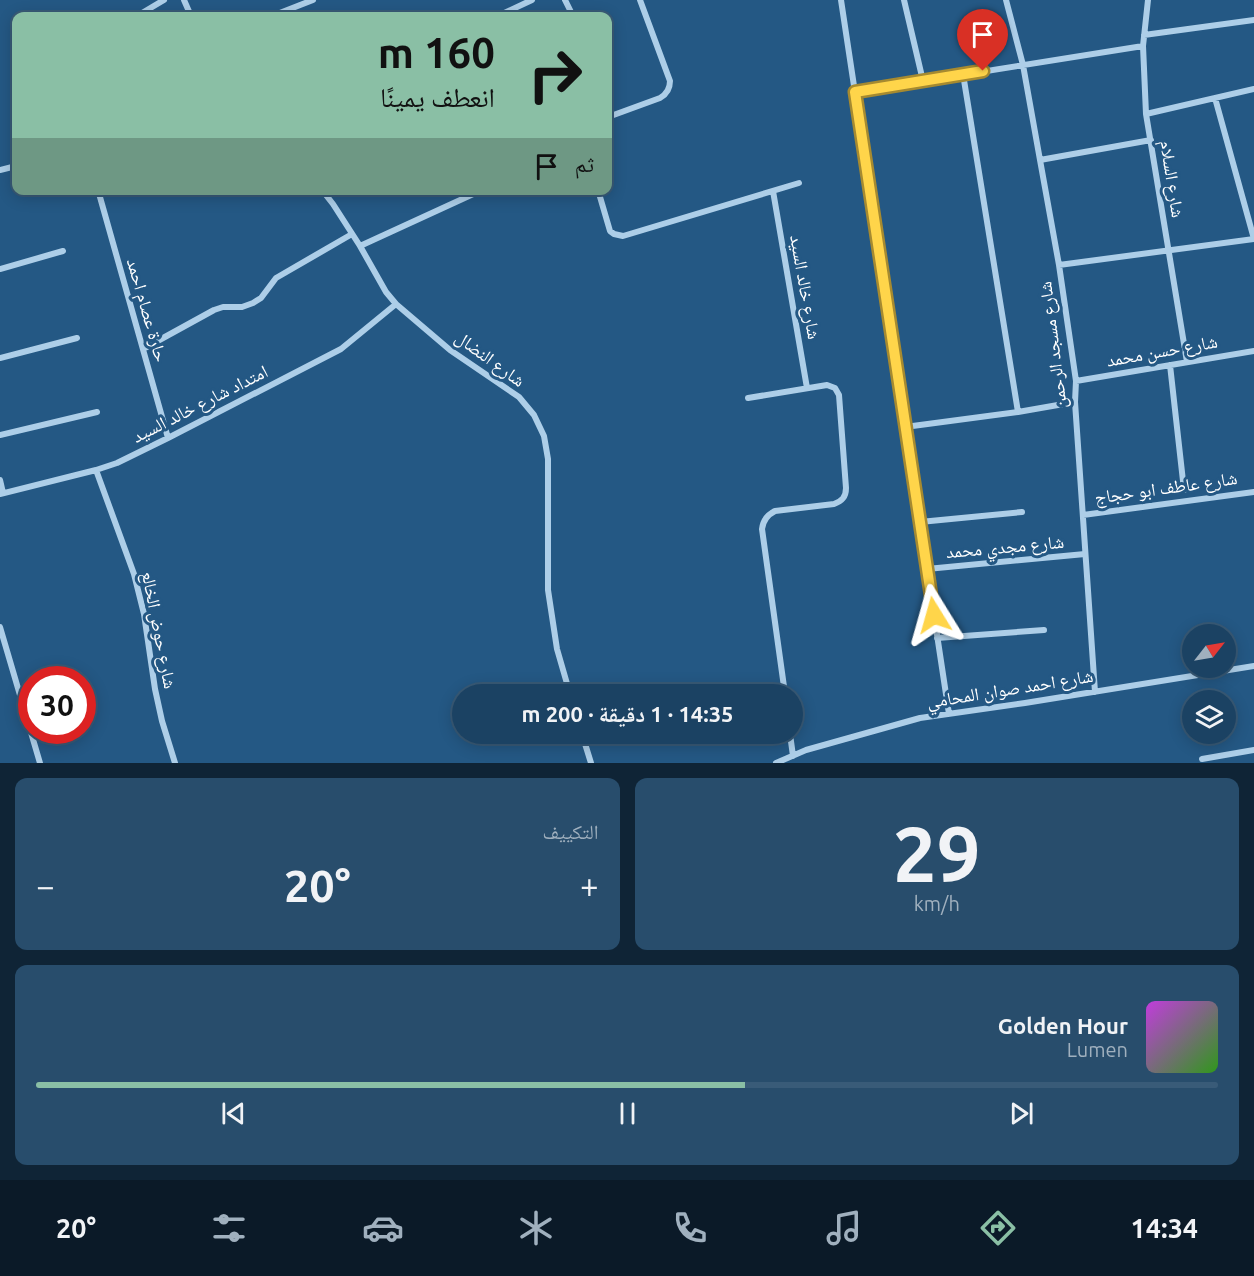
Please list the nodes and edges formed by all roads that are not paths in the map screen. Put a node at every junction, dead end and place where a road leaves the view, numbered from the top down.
1 (164, 0) edge
2 (314, 0) edge
3 (532, 0) edge
4 (639, 0) edge
5 (841, 0) edge
6 (904, 0) edge
7 (1005, 0) edge
8 (1148, 0) edge
9 (144, 12) edge
10 (282, 12) edge
11 (506, 12) edge
12 (1254, 20) edge
13 (1144, 35) junction
14 (1143, 46) junction
15 (1023, 65) junction
16 (963, 74) junction
17 (923, 81) junction
18 (1254, 89) edge
19 (855, 92) junction
20 (1215, 98) junction
21 (1146, 114) junction
22 (612, 116) edge
23 (1150, 140) junction
24 (1040, 160) junction
25 (799, 183) dead end
26 (773, 191) junction
27 (99, 195) edge
28 (326, 195) edge
29 (465, 195) edge
30 (472, 195) edge
31 (599, 195) edge
32 (466, 198) junction
33 (352, 234) junction
34 (360, 246) junction
35 (1169, 250) junction
36 (63, 251) dead end
37 (1059, 265) junction
38 (0, 269) edge
39 (396, 304) junction
40 (77, 339) dead end
41 (143, 349) junction
42 (1254, 351) edge
43 (0, 358) edge
44 (1187, 363) junction
45 (1170, 365) junction
46 (1076, 381) junction
47 (807, 388) junction
48 (748, 398) dead end
49 (1075, 402) junction
50 (96, 412) dead end
51 (1018, 412) junction
52 (905, 427) junction
53 (0, 435) edge
54 (168, 438) junction
55 (96, 470) junction
56 (0, 480) edge
57 (1184, 490) dead end
58 (1254, 492) edge
59 (2, 493) edge
60 (1022, 512) dead end
61 (1083, 514) junction
62 (920, 522) junction
63 (1085, 554) junction
64 (927, 569) junction
65 (0, 627) edge
66 (1044, 630) dead end
67 (937, 638) junction
68 (1254, 666) edge
69 (567, 684) edge
70 (783, 684) edge
71 (1095, 692) junction
72 (949, 714) junction
73 (585, 744) edge
74 (791, 744) edge
75 (1254, 750) edge
76 (793, 756) junction
77 (1202, 759) dead end
78 (40, 763) edge
79 (175, 763) edge
80 (591, 763) edge
81 (776, 763) edge

1 - 9 street
2 - 10 street
3 - 11 street
4 - 22 street
5 - 19 street
6 - 17 street
7 - 15 street, شارع مسجد الرحمن
8 - 13 street, شارع السلام
12 - 13 street
13 - 14 street, شارع السلام
14 - 15 street
14 - 21 street, شارع السلام
15 - 16 street
15 - 24 street, شارع مسجد الرحمن
16 - 17 street
16 - 51 street
17 - 19 street
18 - 20 street
19 - 52 street
20 - 21 street
20 - 35 street
21 - 23 street, شارع السلام
23 - 24 street
23 - 35 street, شارع السلام
24 - 37 street, شارع مسجد الرحمن
25 - 26 street
26 - 31 street
26 - 47 street, شارع خالد السيد
27 - 41 street, حارة عصام احمد
28 - 33 street, شارع النضال
29 - 32 street
30 - 32 street
32 - 34 street
33 - 34 street, شارع النضال
33 - 41 street
34 - 39 street, شارع النضال
35 - 37 street
35 - 44 street, شارع السلام
36 - 38 street
37 - 46 street, شارع مسجد الرحمن
39 - 54 street, امتداد شارع خالد السيد
39 - 69 street, شارع النضال
40 - 43 street
41 - 54 street, حارة عصام احمد
42 - 44 street, شارع حسن محمد
44 - 45 street, شارع حسن محمد
45 - 46 street, شارع حسن محمد
45 - 57 street
46 - 49 street, شارع مسجد الرحمن
47 - 48 street
47 - 70 street
49 - 51 street
49 - 61 street, شارع مسجد الرحمن
50 - 53 street
51 - 52 street
52 - 62 street
54 - 55 street, امتداد شارع خالد السيد
55 - 59 street, امتداد شارع خالد السيد
55 - 79 street, شارع حوض الخالع
56 - 59 street
58 - 61 street, شارع عاطف ابو حجاج
60 - 62 street
61 - 63 street, شارع مسجد الرحمن
62 - 64 street
63 - 64 street, شارع مجدي محمد
63 - 71 street, شارع مسجد الرحمن
64 - 67 street
65 - 78 street
66 - 67 street
67 - 72 street
68 - 71 street, شارع احمد صوان المحامي
71 - 72 street, شارع احمد صوان المحامي
72 - 76 street, شارع احمد صوان المحامي
73 - 80 street
74 - 76 street
75 - 77 street
76 - 81 street, شارع احمد صوان المحامي

